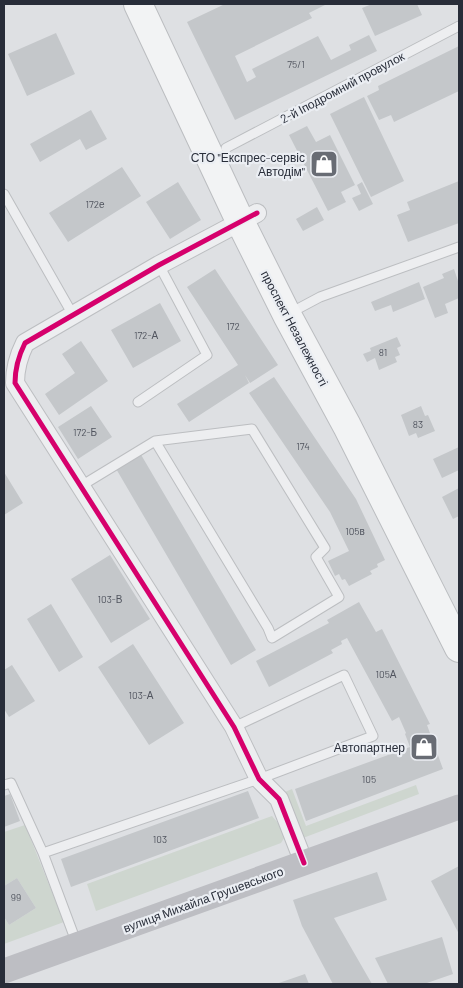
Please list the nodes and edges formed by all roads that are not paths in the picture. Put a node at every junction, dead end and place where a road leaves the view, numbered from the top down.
1 (138, 4) edge
2 (158, 4) edge
3 (459, 26) edge
4 (226, 148) junction
5 (4, 194) edge
6 (249, 217) junction
7 (459, 247) edge
8 (159, 265) junction
9 (295, 310) junction
10 (73, 315) junction
11 (138, 402) dead end
12 (155, 441) junction
13 (81, 486) junction
14 (459, 615) edge
15 (459, 648) edge
16 (234, 727) junction
17 (259, 778) junction
18 (4, 785) edge
19 (459, 807) edge
20 (459, 821) edge
21 (43, 853) junction
22 (304, 863) junction
23 (77, 944) junction
24 (4, 971) edge
25 (4, 984) edge

1 - 6 main road, проспект Незалежності
2 - 4 main road, проспект Незалежності
3 - 4 lane, 2-й Іподромний провулок
4 - 6 main road, проспект Незалежності
5 - 10 lane
6 - 8 street
6 - 9 main road, проспект Незалежності
7 - 9 lane
8 - 10 street
8 - 11 lane
9 - 14 main road, проспект Незалежності
9 - 15 main road, проспект Незалежності
10 - 13 street
12 - 12 lane
12 - 13 lane
13 - 16 street
16 - 17 street
16 - 17 lane
17 - 21 lane
17 - 22 street
18 - 21 lane
19 - 22 main road, вулиця Михайла Грушевського
20 - 25 main road, вулиця Михайла Грушевського
21 - 23 lane
22 - 23 main road, вулиця Михайла Грушевського
23 - 24 main road, вулиця Михайла Грушевського

